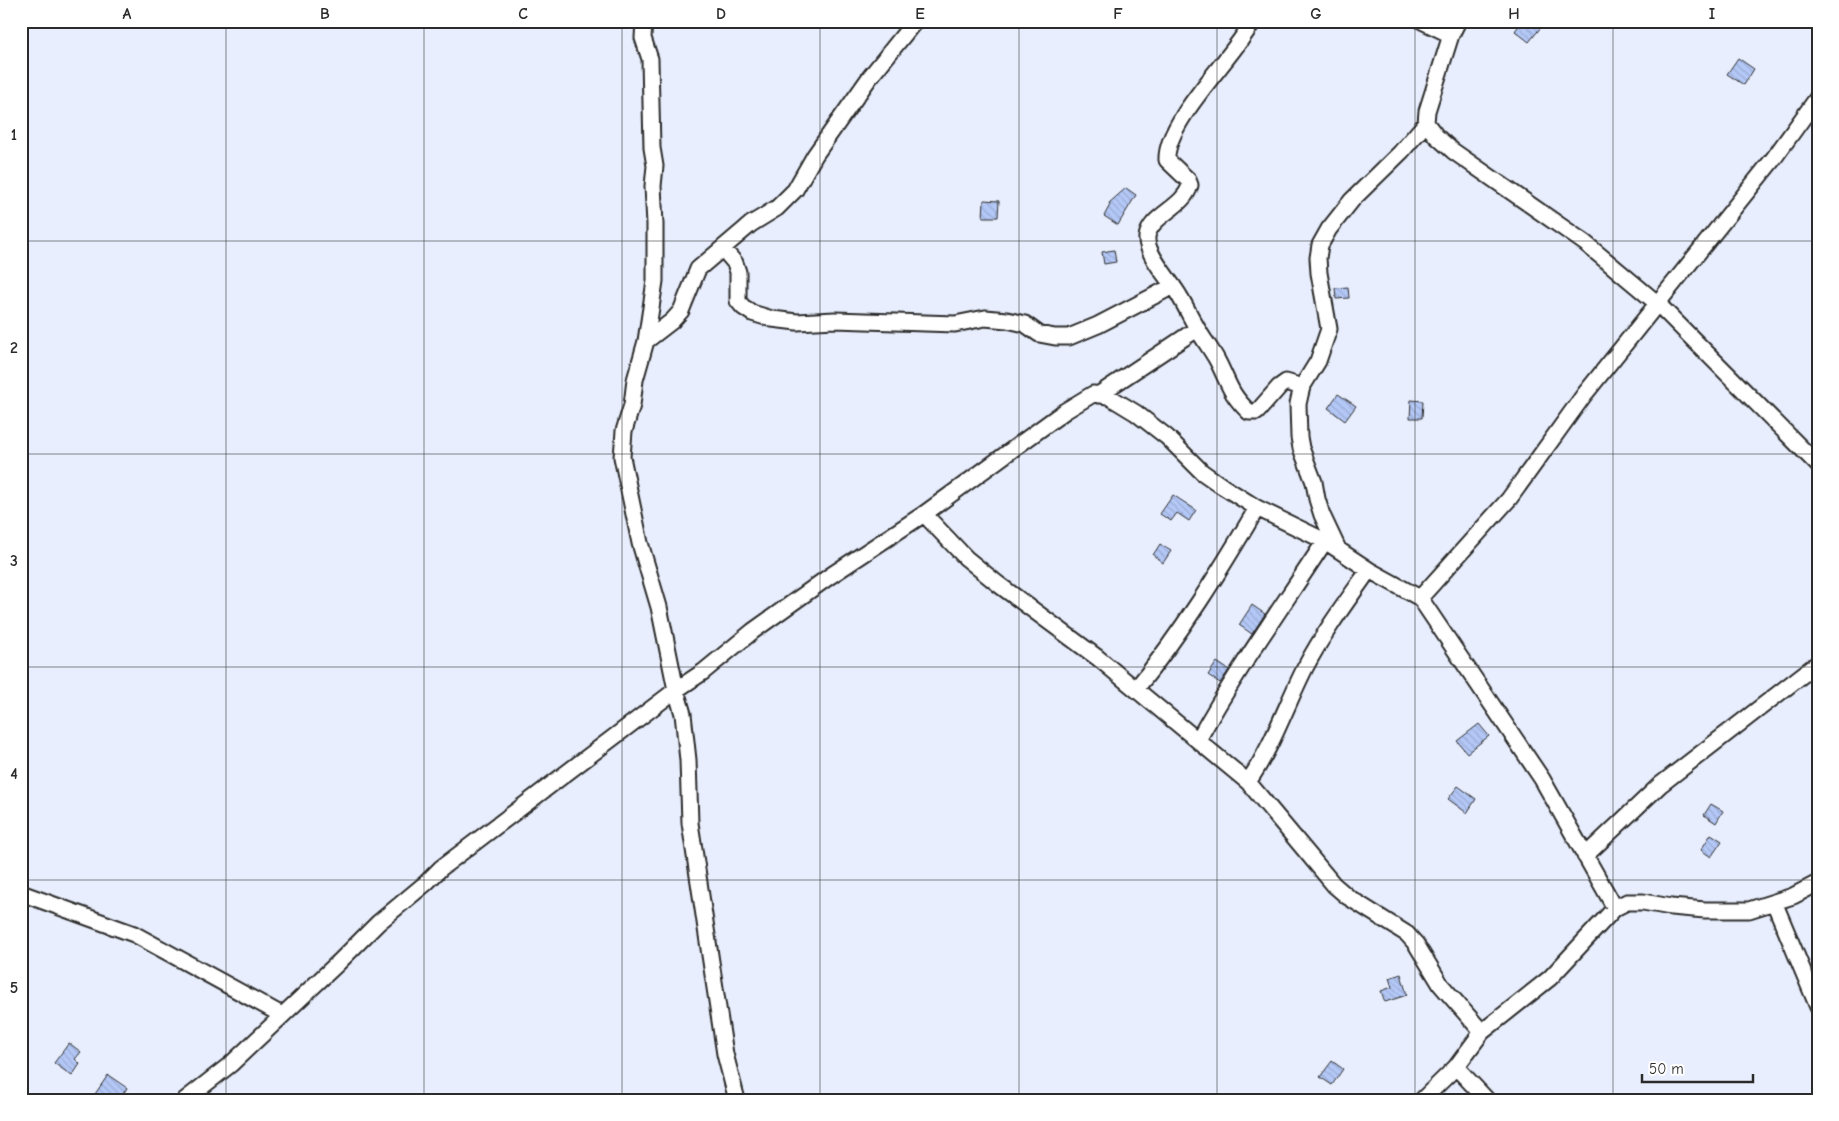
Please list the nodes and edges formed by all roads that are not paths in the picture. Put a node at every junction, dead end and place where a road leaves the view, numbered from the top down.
1 (644, 21) edge
2 (915, 21) edge
3 (1253, 21) edge
4 (1422, 21) edge
5 (1458, 21) edge
6 (1451, 35) junction
7 (1818, 97) edge
8 (1426, 123) junction
9 (723, 249) junction
10 (1173, 286) junction
11 (1658, 304) junction
12 (1197, 328) junction
13 (646, 341) junction
14 (1302, 387) junction
15 (1098, 395) junction
16 (1818, 465) edge
17 (1257, 508) junction
18 (924, 514) junction
19 (1332, 545) junction
20 (1368, 570) junction
21 (1420, 598) junction
22 (1818, 663) edge
23 (1136, 689) junction
24 (676, 690) junction
25 (1198, 740) junction
26 (1248, 782) junction
27 (1585, 856) junction
28 (1818, 883) edge
29 (21, 892) edge
30 (1774, 902) junction
31 (1615, 908) junction
32 (1818, 1007) edge
33 (282, 1015) junction
34 (1482, 1032) junction
35 (1456, 1067) junction
36 (185, 1100) edge
37 (737, 1100) edge
38 (1422, 1100) edge
39 (1488, 1100) edge

1 - 13 street
2 - 9 street
3 - 10 street
4 - 6 street
5 - 6 street
6 - 8 street
7 - 11 street
8 - 11 street
8 - 14 street
9 - 10 street
9 - 13 street
10 - 12 street
11 - 16 street
11 - 21 street
12 - 14 street
12 - 15 street
13 - 24 street
14 - 19 street
15 - 17 street
15 - 18 street
17 - 19 street
17 - 23 street
18 - 23 street
18 - 24 street
19 - 20 street
19 - 25 street
20 - 21 street
20 - 26 street
21 - 27 street
22 - 27 street
23 - 25 street
24 - 33 street
24 - 37 street
25 - 26 street
26 - 34 street
27 - 31 street
28 - 30 street
29 - 33 street
30 - 31 street
30 - 32 street
31 - 34 street
33 - 36 street
34 - 35 street
35 - 38 street
35 - 39 street

